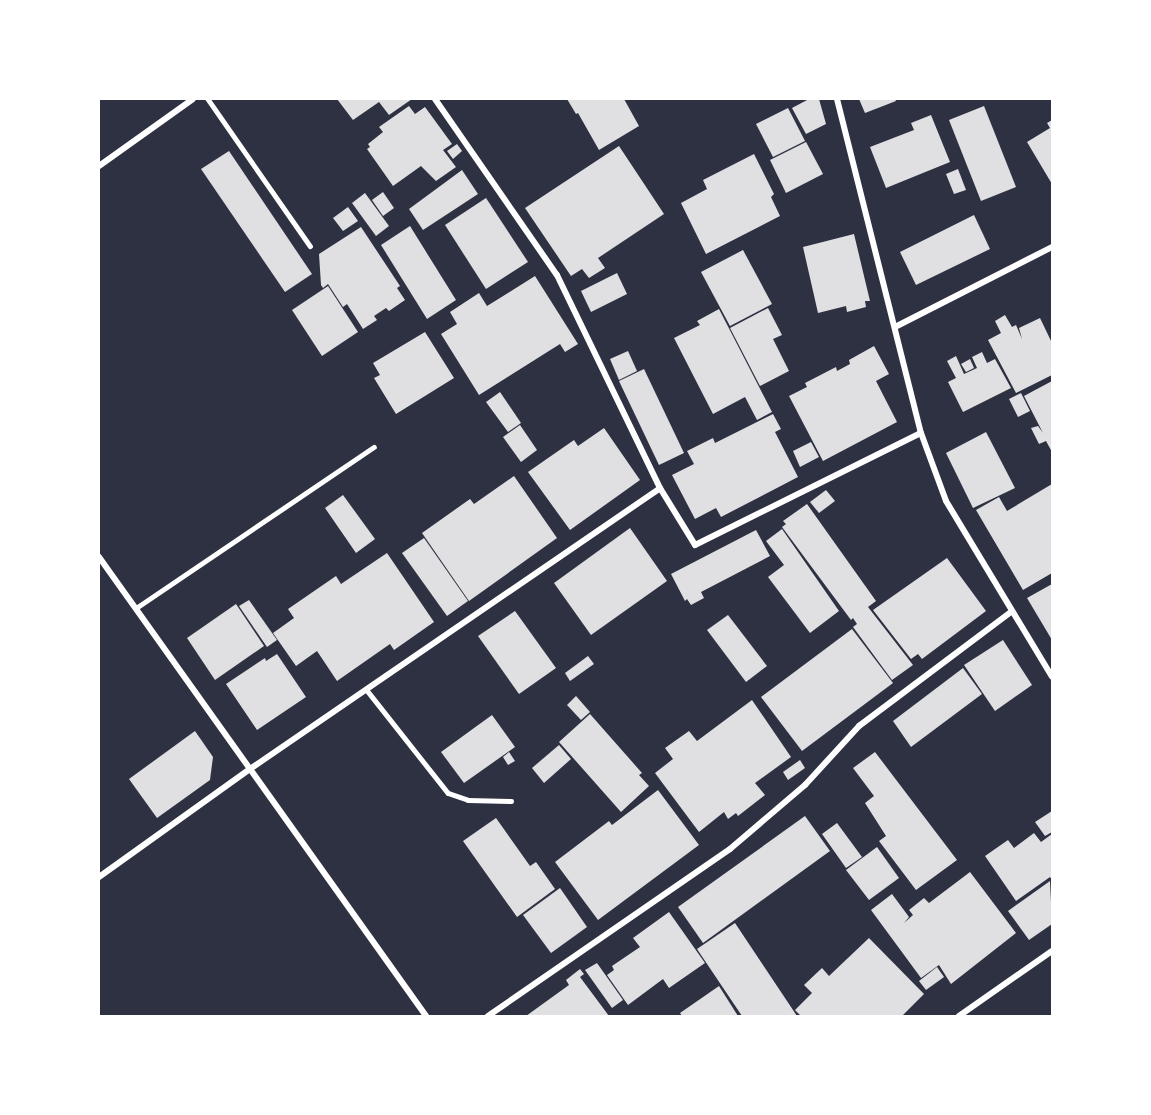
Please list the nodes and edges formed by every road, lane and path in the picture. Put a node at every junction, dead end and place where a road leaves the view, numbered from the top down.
1 (193, 99) edge
2 (208, 99) edge
3 (435, 99) edge
4 (837, 99) edge
5 (99, 166) edge
6 (310, 246) dead end
7 (1052, 247) edge
8 (895, 327) junction
9 (921, 433) junction
10 (374, 447) dead end
11 (660, 488) junction
12 (99, 557) edge
13 (136, 608) junction
14 (1012, 612) junction
15 (1052, 677) edge
16 (366, 689) junction
17 (250, 769) junction
18 (511, 801) dead end
19 (99, 877) edge
20 (1052, 951) edge
21 (426, 1016) edge
22 (488, 1016) edge
23 (959, 1016) edge

1 - 5 street
2 - 6 lane
3 - 11 street
4 - 8 street
7 - 8 street
8 - 9 street
9 - 11 street
9 - 14 street
10 - 13 lane
11 - 16 street
12 - 13 street
13 - 17 street
14 - 15 street
14 - 22 street
16 - 17 street
16 - 18 lane
17 - 19 street
17 - 21 street
20 - 23 street

